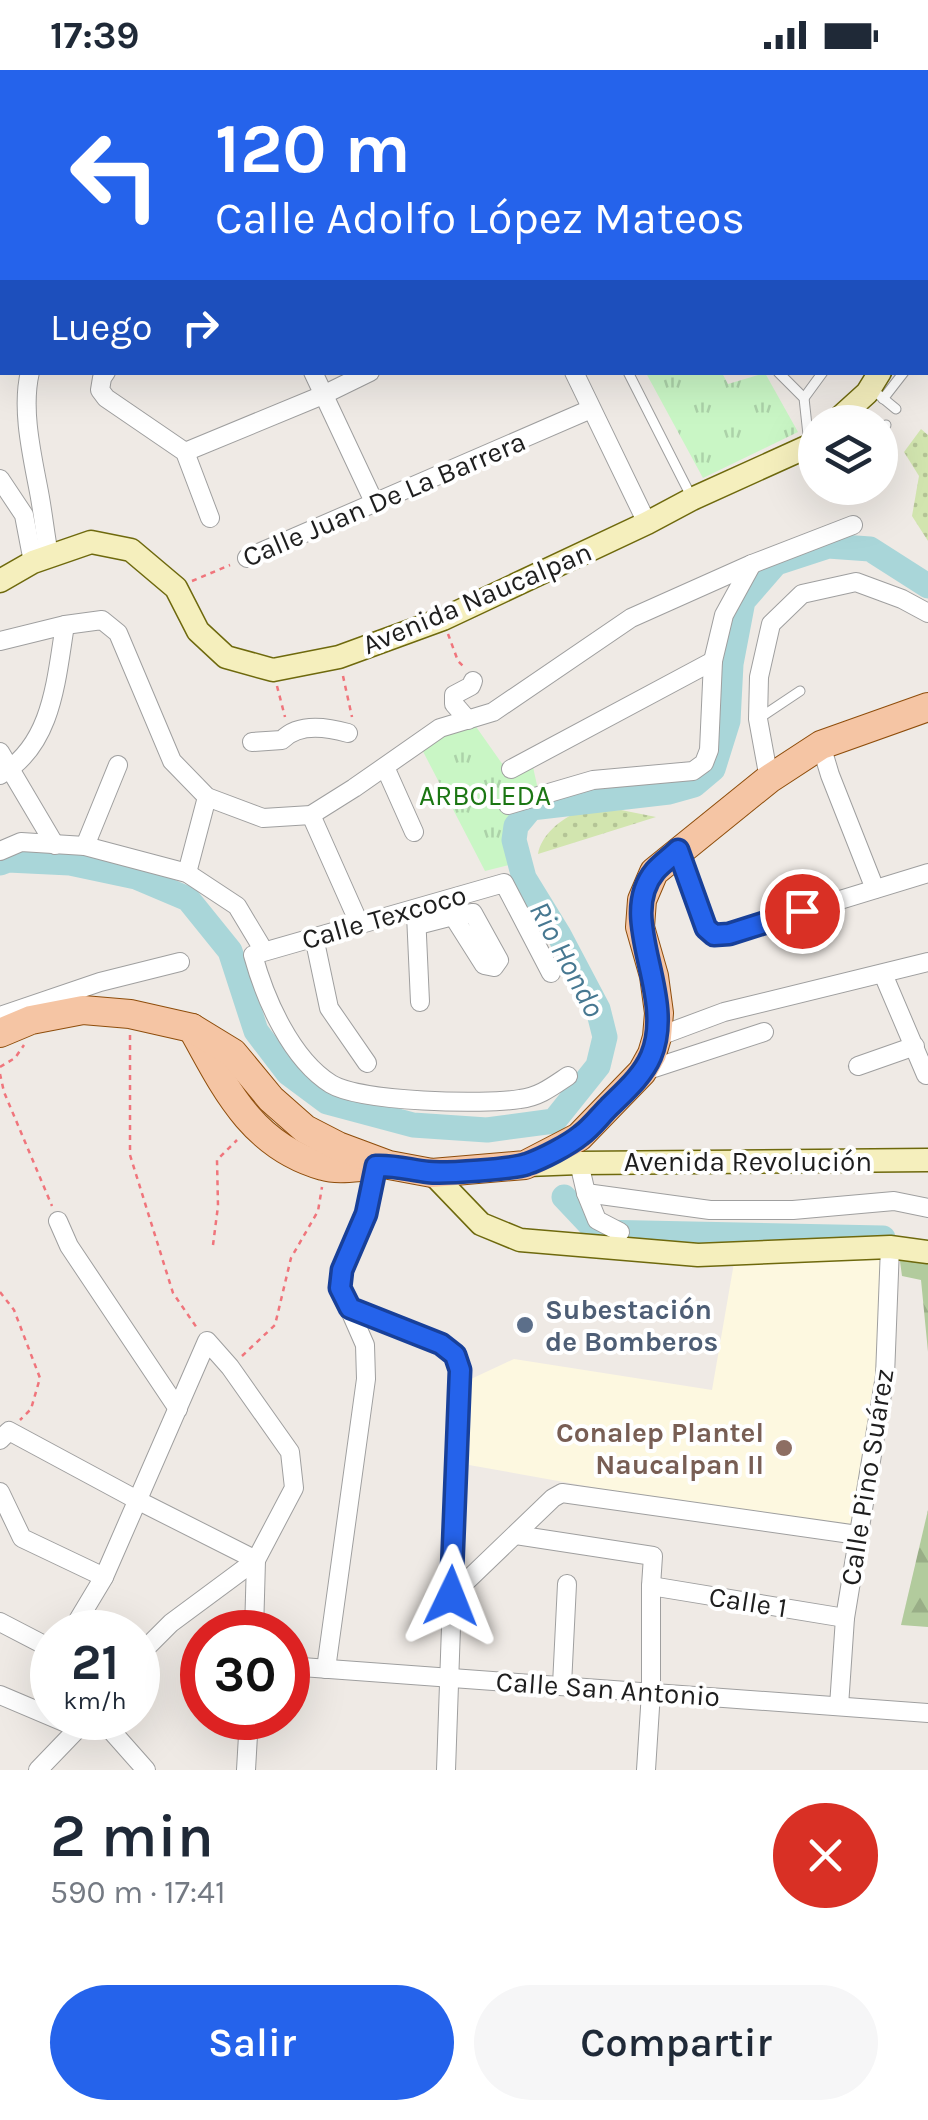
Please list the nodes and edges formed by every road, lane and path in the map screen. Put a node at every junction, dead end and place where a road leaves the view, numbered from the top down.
1 (30, 375) edge
2 (104, 375) edge
3 (314, 375) edge
4 (364, 375) edge
5 (575, 375) edge
6 (630, 375) edge
7 (781, 375) edge
8 (821, 375) edge
9 (900, 375) edge
10 (876, 392) edge
11 (323, 395) junction
12 (804, 398) junction
13 (805, 405) edge
14 (591, 409) junction
15 (798, 450) edge
16 (185, 452) junction
17 (0, 479) edge
18 (692, 499) junction
19 (375, 504) junction
20 (210, 518) dead end
21 (647, 523) junction
22 (852, 525) dead end
23 (246, 558) joint
24 (41, 559) junction
25 (752, 564) junction
26 (0, 581) edge
27 (176, 588) junction
28 (928, 613) edge
29 (442, 619) junction
30 (64, 625) junction
31 (0, 641) edge
32 (339, 657) junction
33 (714, 662) junction
34 (273, 670) junction
35 (473, 681) joint
36 (800, 691) dead end
37 (928, 707) edge
38 (758, 719) junction
39 (468, 720) junction
40 (289, 733) junction
41 (348, 733) joint
42 (252, 742) dead end
43 (821, 745) junction
44 (3, 765) edge
45 (118, 765) dead end
46 (386, 767) junction
47 (512, 769) dead end
48 (769, 779) junction
49 (207, 797) junction
50 (508, 805) dead end
51 (310, 816) junction
52 (414, 832) dead end
53 (55, 845) junction
54 (84, 846) junction
55 (678, 850) junction
56 (0, 851) edge
57 (187, 873) junction
58 (928, 873) edge
59 (876, 889) junction
60 (453, 916) junction
61 (416, 917) junction
62 (359, 923) junction
63 (314, 937) junction
64 (259, 953) junction
65 (180, 962) dead end
66 (928, 962) edge
67 (550, 974) dead end
68 (883, 974) junction
69 (420, 1002) dead end
70 (130, 1014) junction
71 (0, 1016) edge
72 (192, 1028) junction
73 (0, 1032) edge
74 (764, 1032) dead end
75 (656, 1037) junction
76 (915, 1046) junction
77 (367, 1063) dead end
78 (858, 1066) dead end
79 (642, 1072) junction
80 (0, 1074) edge
81 (926, 1075) edge
82 (568, 1076) dead end
83 (253, 1126) junction
84 (579, 1150) junction
85 (928, 1160) edge
86 (382, 1165) junction
87 (326, 1168) junction
88 (432, 1173) junction
89 (586, 1194) junction
90 (928, 1208) edge
91 (58, 1221) joint
92 (620, 1232) dead end
93 (212, 1244) dead end
94 (890, 1247) junction
95 (928, 1252) edge
96 (0, 1292) edge
97 (350, 1308) junction
98 (207, 1341) junction
99 (230, 1368) junction
100 (178, 1409) junction
101 (5, 1436) edge
102 (0, 1492) edge
103 (139, 1501) junction
104 (516, 1535) junction
105 (858, 1535) junction
106 (256, 1560) junction
107 (104, 1577) junction
108 (567, 1584) dead end
109 (651, 1586) junction
110 (451, 1596) junction
111 (84, 1610) edge
112 (255, 1610) edge
113 (845, 1618) junction
114 (0, 1622) edge
115 (160, 1634) edge
116 (30, 1638) edge
117 (310, 1668) edge
118 (326, 1669) junction
119 (449, 1677) junction
120 (562, 1685) junction
121 (651, 1692) junction
122 (0, 1695) edge
123 (30, 1705) edge
124 (840, 1706) junction
125 (928, 1713) edge
126 (67, 1740) edge
127 (119, 1740) edge
128 (248, 1740) edge
129 (38, 1770) edge
130 (146, 1770) edge
131 (246, 1770) edge
132 (446, 1770) edge
133 (646, 1770) edge

1 - 24 street
2 - 16 street
3 - 11 street
4 - 11 street
5 - 14 street
6 - 18 lane
7 - 12 lane
8 - 12 lane
9 - 10 lane
11 - 16 street
11 - 19 street
12 - 13 lane
14 - 19 street, Calle Juan De La Barrera
14 - 21 street
15 - 18 main road, Avenida Naucalpan
16 - 20 street
17 - 24 street
18 - 21 main road, Avenida Naucalpan
19 - 23 street, Calle Juan De La Barrera
21 - 29 main road, Avenida Naucalpan
22 - 25 street
23 - 27 path, Calle Juan De La Barrera
24 - 26 main road, Avenida Naucalpan
24 - 27 main road, Avenida Naucalpan
25 - 33 street
25 - 39 street
27 - 34 main road, Avenida Naucalpan
28 - 38 street
29 - 32 main road, Avenida Naucalpan
29 - 35 path
30 - 31 street
30 - 44 street
30 - 49 street
32 - 34 main road, Avenida Naucalpan
32 - 41 path
33 - 47 street
33 - 50 street
34 - 40 path
35 - 39 street
36 - 38 lane
37 - 43 main road
38 - 48 street
39 - 46 street
40 - 41 street
40 - 42 street
43 - 48 main road
43 - 59 street
44 - 53 street
45 - 54 street
46 - 51 street
46 - 52 street
48 - 55 main road
49 - 51 street
49 - 57 street
51 - 62 street
53 - 54 street, Calle Texcoco
53 - 56 street, Calle Texcoco
54 - 57 street, Calle Texcoco
55 - 59 street
55 - 75 main road
57 - 64 street, Calle Texcoco
58 - 59 street
60 - 60 street
60 - 61 street
61 - 62 street, Calle Texcoco
61 - 67 street, Calle Texcoco
61 - 69 street
62 - 63 street, Calle Texcoco
63 - 64 street, Calle Texcoco
63 - 77 street
64 - 82 street
65 - 71 street
66 - 68 street
68 - 75 street
68 - 76 street
70 - 72 main road
70 - 73 main road
70 - 98 path
72 - 83 main road
72 - 86 main road
74 - 79 street
75 - 79 main road
76 - 78 street
76 - 81 street
79 - 84 main road
80 - 91 path
83 - 87 main road
83 - 93 path
84 - 85 main road, Avenida Revolución
84 - 88 main road
84 - 89 street
86 - 87 main road
86 - 88 main road
86 - 97 street
87 - 99 path
88 - 94 main road
89 - 90 street
89 - 92 street
91 - 100 street
94 - 95 main road
94 - 105 street, Calle Pino Suárez
96 - 101 path
97 - 110 street
97 - 118 street
98 - 99 street
98 - 100 street
99 - 106 street
100 - 103 street
101 - 103 street
102 - 107 street
103 - 106 street
103 - 107 street
104 - 105 street
104 - 109 street
104 - 110 street
105 - 113 street, Calle Pino Suárez
106 - 112 street
106 - 115 street
107 - 111 street
108 - 120 street
109 - 113 street, Calle 1
109 - 121 street
110 - 119 street
113 - 124 street, Calle Pino Suárez
114 - 116 street
117 - 118 street, Calle San Antonio
118 - 119 street, Calle San Antonio
119 - 120 street, Calle San Antonio
119 - 132 street
120 - 121 street, Calle San Antonio
121 - 124 street, Calle San Antonio
121 - 133 street
122 - 123 street
124 - 125 street, Calle San Antonio
126 - 129 street
127 - 130 street
128 - 131 street

